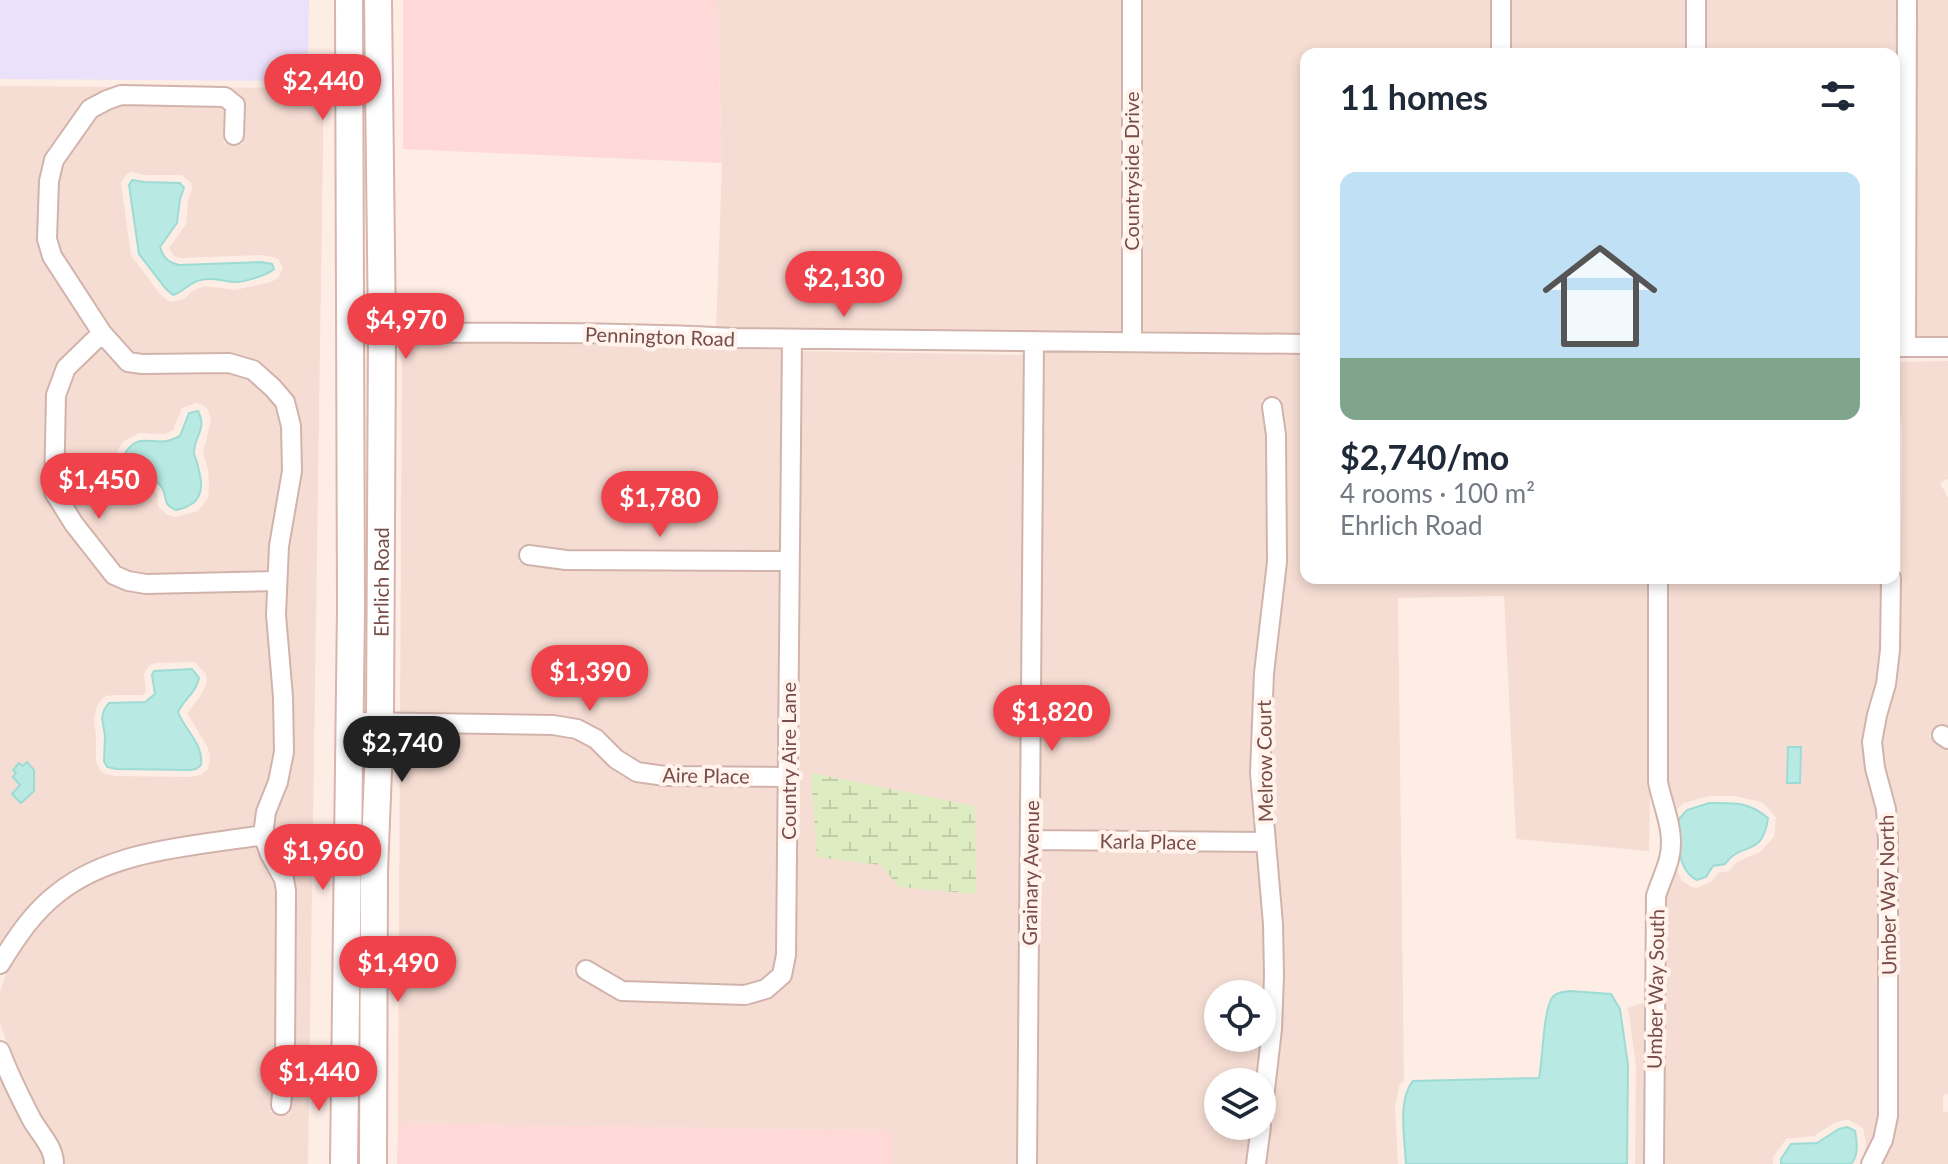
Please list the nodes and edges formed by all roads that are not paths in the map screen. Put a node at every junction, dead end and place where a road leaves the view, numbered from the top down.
1 (349, 0) edge
2 (378, 0) edge
3 (1132, 0) edge
4 (1501, 0) edge
5 (1696, 0) edge
6 (1907, 0) edge
7 (1501, 48) edge
8 (1696, 48) edge
9 (234, 135) dead end
10 (102, 333) junction
11 (351, 333) junction
12 (382, 333) junction
13 (792, 339) junction
14 (1034, 341) junction
15 (1132, 342) junction
16 (1300, 344) edge
17 (1900, 347) edge
18 (1948, 347) edge
19 (1272, 407) dead end
20 (529, 555) dead end
21 (789, 561) junction
22 (277, 581) junction
23 (1658, 584) edge
24 (1891, 584) edge
25 (351, 722) junction
26 (380, 722) junction
27 (788, 777) junction
28 (263, 835) junction
29 (1030, 840) junction
30 (1265, 842) junction
31 (0, 964) edge
32 (586, 970) dead end
33 (0, 1051) edge
34 (1267, 1068) edge
35 (281, 1105) dead end
36 (1259, 1140) edge
37 (54, 1164) edge
38 (344, 1164) edge
39 (373, 1164) edge
40 (1027, 1164) edge
41 (1256, 1164) edge
42 (1654, 1164) edge
43 (1871, 1164) edge

1 - 11 main road, Ehrlich Road
2 - 12 main road, Ehrlich Road
3 - 15 street, Countryside Drive
4 - 7 street
5 - 8 street
6 - 17 street
9 - 10 street
10 - 22 street
10 - 22 street
11 - 12 street, Pennington Road
11 - 25 main road, Ehrlich Road
12 - 13 street, Pennington Road
12 - 26 main road, Ehrlich Road
13 - 14 street, Pennington Road
13 - 21 street, Country Aire Lane
14 - 15 street, Pennington Road
14 - 29 street, Grainary Avenue
15 - 16 street, Pennington Road
17 - 18 street
19 - 30 street, Melrow Court
20 - 21 street
21 - 27 street, Country Aire Lane
22 - 28 street
23 - 42 street, Umber Way South
24 - 43 street, Umber Way North
25 - 26 street, Aire Place
25 - 38 main road, Ehrlich Road
26 - 27 street, Aire Place
26 - 39 main road, Ehrlich Road
27 - 32 street, Country Aire Lane
28 - 31 street
28 - 35 street
29 - 30 street, Karla Place
29 - 40 street, Grainary Avenue
30 - 34 street, Melrow Court
33 - 37 street
36 - 41 street

